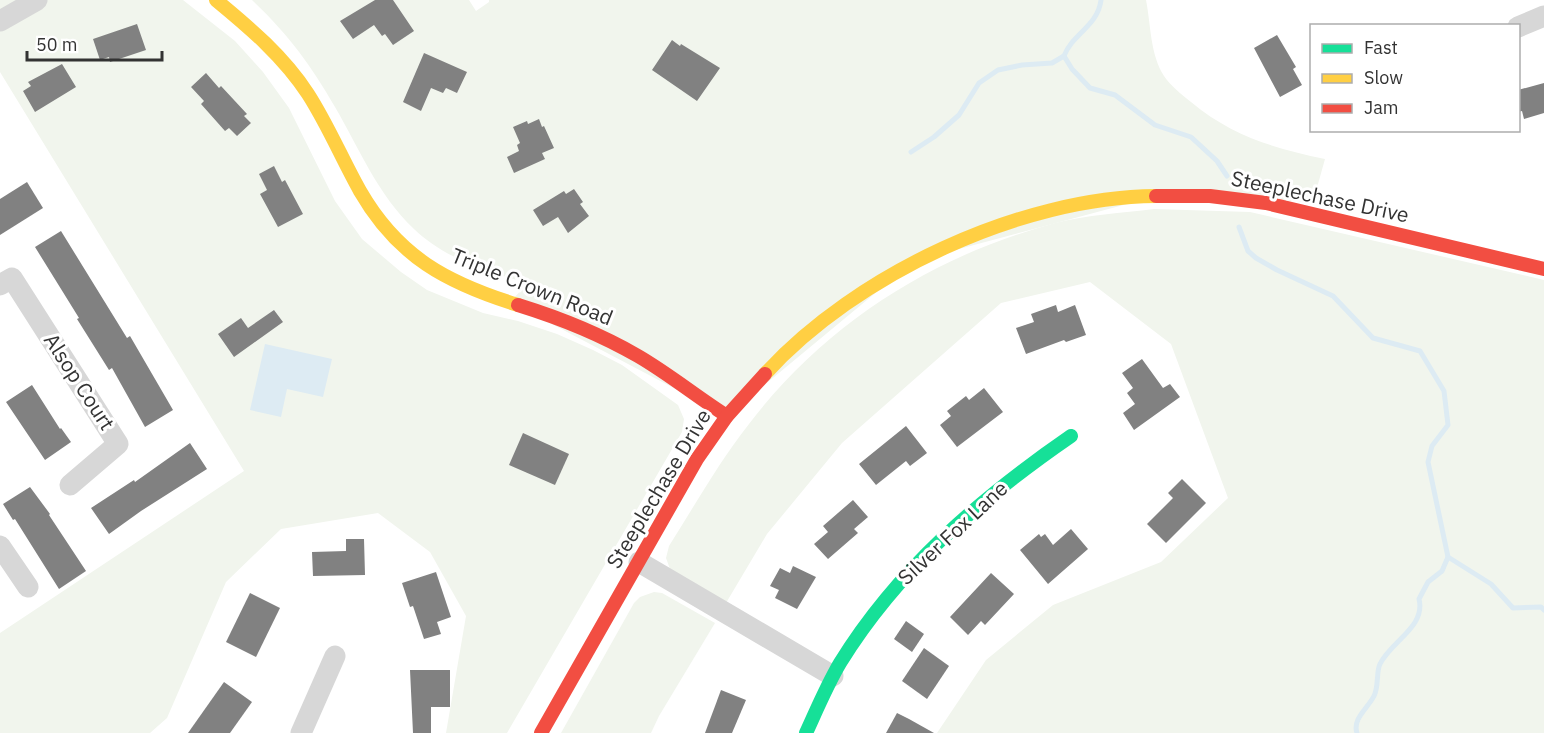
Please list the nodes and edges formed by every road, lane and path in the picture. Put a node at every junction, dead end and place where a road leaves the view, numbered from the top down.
1 (37, 0) edge
2 (216, 0) edge
3 (1544, 16) edge
4 (0, 21) edge
5 (1520, 26) edge
6 (1544, 269) edge
7 (0, 285) edge
8 (727, 416) junction
9 (1071, 436) dead end
10 (70, 485) dead end
11 (0, 546) edge
12 (639, 562) junction
13 (28, 588) dead end
14 (335, 656) dead end
15 (833, 676) junction
16 (302, 733) edge
17 (541, 733) edge
18 (806, 733) edge

1 - 4 street
2 - 8 street, Triple Crown Road
3 - 5 street
6 - 8 street, Steeplechase Drive
7 - 10 street, Alsop Court
8 - 12 street, Steeplechase Drive
9 - 15 street, Silver Fox Lane
11 - 13 street
12 - 15 street
12 - 17 street, Steeplechase Drive
14 - 16 street
15 - 18 street, Silver Fox Lane

